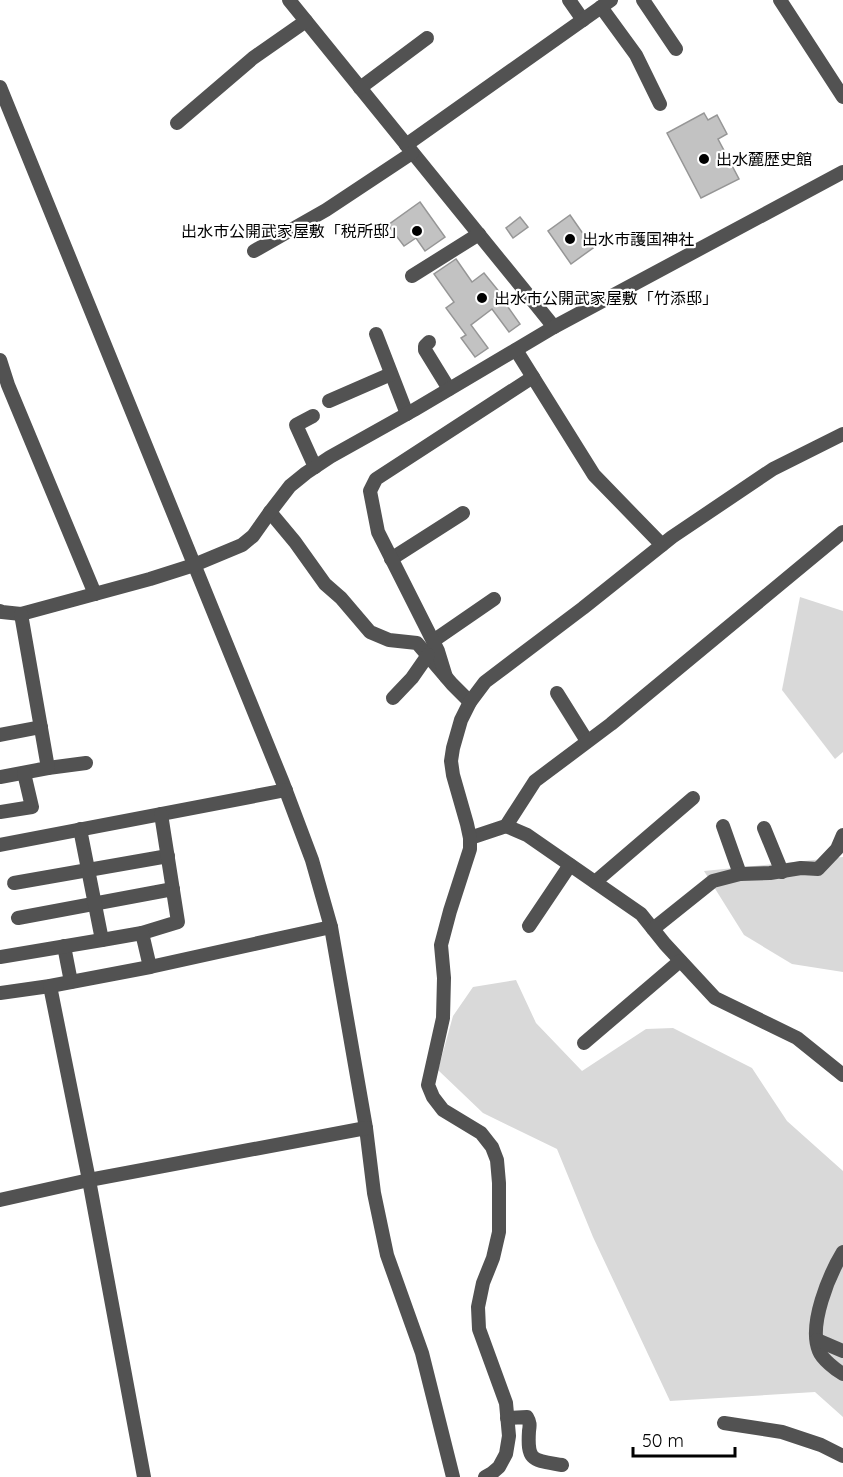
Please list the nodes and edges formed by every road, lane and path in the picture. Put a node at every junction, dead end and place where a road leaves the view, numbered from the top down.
1 (289, 0) edge
2 (569, 0) edge
3 (644, 0) edge
4 (780, 0) edge
5 (606, 4) edge
6 (582, 20) junction
7 (306, 21) junction
8 (427, 38) dead end
9 (676, 49) dead end
10 (0, 87) edge
11 (360, 88) junction
12 (843, 97) edge
13 (660, 104) dead end
14 (177, 123) dead end
15 (409, 149) junction
16 (843, 172) edge
17 (479, 234) junction
18 (254, 250) dead end
19 (412, 276) dead end
20 (554, 327) junction
21 (376, 334) dead end
22 (429, 342) dead end
23 (516, 350) junction
24 (0, 360) edge
25 (391, 374) junction
26 (532, 377) junction
27 (449, 389) junction
28 (329, 401) dead end
29 (411, 412) junction
30 (313, 416) dead end
31 (843, 434) edge
32 (315, 467) junction
33 (270, 512) junction
34 (463, 513) dead end
35 (843, 532) edge
36 (662, 545) junction
37 (391, 559) junction
38 (194, 565) junction
39 (95, 594) junction
40 (494, 599) dead end
41 (0, 611) edge
42 (21, 614) junction
43 (433, 641) junction
44 (428, 655) junction
45 (446, 677) junction
46 (556, 693) dead end
47 (393, 698) dead end
48 (470, 702) junction
49 (41, 727) junction
50 (0, 735) edge
51 (587, 741) junction
52 (86, 763) dead end
53 (48, 768) junction
54 (24, 773) junction
55 (0, 777) edge
56 (286, 790) junction
57 (693, 798) dead end
58 (0, 812) edge
59 (161, 814) junction
60 (506, 826) junction
61 (723, 826) dead end
62 (764, 828) dead end
63 (80, 829) junction
64 (843, 835) edge
65 (470, 838) junction
66 (0, 845) edge
67 (168, 856) junction
68 (570, 865) junction
69 (88, 870) junction
70 (782, 872) junction
71 (741, 874) junction
72 (595, 882) junction
73 (14, 883) dead end
74 (173, 889) junction
75 (95, 904) junction
76 (18, 918) dead end
77 (529, 926) dead end
78 (331, 927) junction
79 (653, 929) junction
80 (142, 933) junction
81 (102, 940) junction
82 (64, 946) junction
83 (0, 957) edge
84 (680, 961) junction
85 (150, 967) junction
86 (71, 982) junction
87 (50, 986) junction
88 (0, 993) edge
89 (584, 1043) dead end
90 (843, 1075) edge
91 (366, 1128) junction
92 (89, 1180) junction
93 (0, 1200) edge
94 (843, 1252) edge
95 (817, 1340) junction
96 (843, 1351) edge
97 (843, 1374) edge
98 (507, 1418) junction
99 (724, 1423) dead end
100 (843, 1456) edge
101 (562, 1465) dead end
102 (144, 1477) edge
103 (453, 1477) edge
104 (485, 1477) edge

1 - 7 street
2 - 6 street
3 - 9 street
4 - 12 street
5 - 6 street
5 - 13 street
6 - 15 street
7 - 11 street
7 - 14 street
8 - 11 street
10 - 38 street
11 - 15 street
15 - 17 street
15 - 18 street
16 - 20 street
17 - 19 street
17 - 20 street
20 - 23 street
21 - 25 street
22 - 27 street
23 - 26 street
23 - 27 street
24 - 39 street
25 - 28 street
25 - 29 street
26 - 36 street
26 - 37 street
27 - 29 street
29 - 32 street
30 - 32 street
31 - 36 street
32 - 33 street
33 - 38 street
33 - 44 street
34 - 37 street
35 - 51 street
36 - 48 street
37 - 43 street
38 - 39 street
38 - 56 street
39 - 42 street
40 - 43 street
41 - 42 street
42 - 49 street
43 - 45 street
44 - 45 street
44 - 47 street
45 - 48 street
46 - 51 street
48 - 65 street
49 - 50 street
49 - 53 street
51 - 60 street
52 - 53 street
53 - 54 street
54 - 55 street
54 - 58 street
56 - 59 street
56 - 78 street
57 - 72 street
59 - 63 street
59 - 67 street
60 - 65 street
60 - 68 street
61 - 71 street
62 - 70 street
63 - 66 street
63 - 69 street
64 - 70 street
65 - 98 street
67 - 69 street
67 - 74 street
68 - 72 street
68 - 77 street
69 - 73 street
69 - 75 street
70 - 71 street
71 - 79 street
72 - 79 street
74 - 75 street
74 - 80 street
75 - 76 street
75 - 81 street
78 - 85 street
78 - 91 street
79 - 84 street
80 - 81 street
80 - 85 street
81 - 82 street
82 - 83 street
82 - 86 street
84 - 89 street
84 - 90 street
85 - 86 street
86 - 87 street
87 - 88 street
87 - 92 street
91 - 92 street
91 - 103 street
92 - 93 street
92 - 102 street
94 - 95 street
95 - 96 street
95 - 97 street
98 - 101 street
98 - 104 street
99 - 100 street

